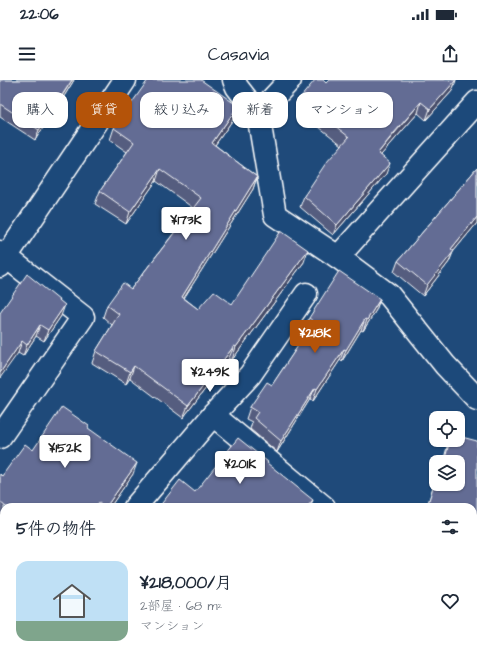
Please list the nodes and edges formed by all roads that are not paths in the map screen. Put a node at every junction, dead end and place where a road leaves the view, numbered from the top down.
1 (125, 80) edge
2 (234, 80) edge
3 (290, 80) edge
4 (241, 92) edge
5 (279, 92) edge
6 (477, 102) edge
7 (260, 128) edge
8 (338, 257) junction
9 (2, 258) edge
10 (306, 294) dead end
11 (477, 399) edge
12 (212, 415) junction
13 (0, 437) edge
14 (138, 503) edge
15 (319, 503) edge

1 - 9 street
2 - 4 street
3 - 5 street
6 - 8 street
7 - 8 street
8 - 11 street
9 - 13 street
10 - 12 street
12 - 14 street
12 - 15 street

